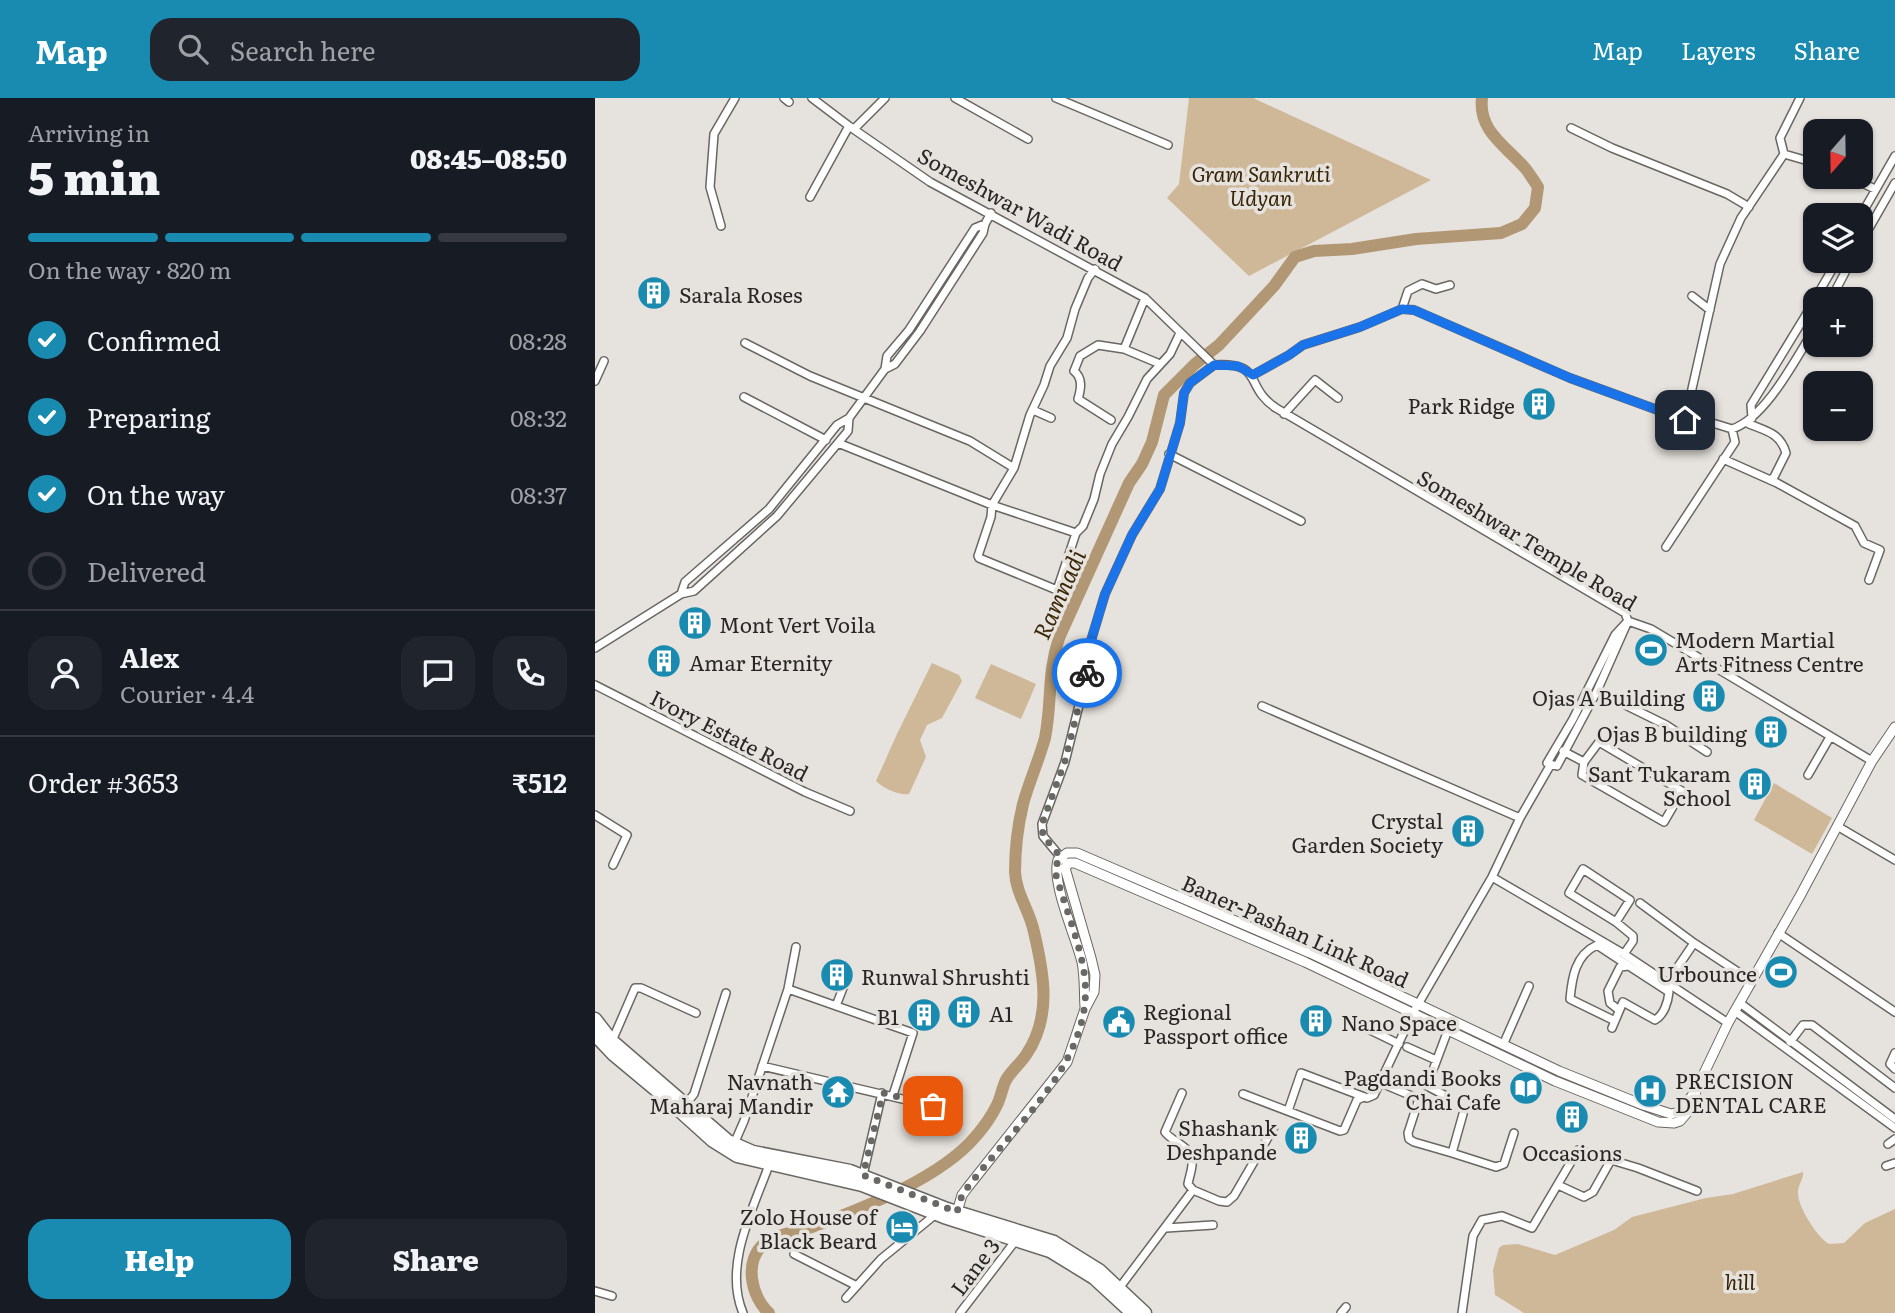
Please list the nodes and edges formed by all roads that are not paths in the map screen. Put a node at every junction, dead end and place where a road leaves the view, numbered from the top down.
1 (735, 98) edge
2 (812, 98) edge
3 (885, 98) edge
4 (955, 98) edge
5 (1056, 98) edge
6 (1800, 98) edge
7 (851, 128) junction
8 (1571, 128) dead end
9 (1028, 139) dead end
10 (1168, 145) dead end
11 (1784, 154) junction
12 (1895, 156) edge
13 (1803, 160) edge
14 (1895, 183) edge
15 (1875, 189) joint
16 (810, 197) dead end
17 (1868, 203) edge
18 (1749, 207) junction
19 (991, 214) junction
20 (1873, 221) edge
21 (721, 226) dead end
22 (1095, 269) junction
23 (1450, 285) dead end
24 (1692, 296) dead end
25 (1146, 298) junction
26 (1402, 309) junction
27 (1710, 310) junction
28 (1803, 320) edge
29 (1798, 328) junction
30 (1803, 329) edge
31 (1181, 334) junction
32 (745, 343) dead end
33 (1803, 346) edge
34 (1124, 349) junction
35 (604, 361) dead end
36 (1160, 364) junction
37 (1214, 365) junction
38 (1253, 375) junction
39 (595, 381) edge
40 (744, 397) dead end
41 (863, 398) junction
42 (1338, 398) dead end
43 (1033, 410) junction
44 (1284, 414) junction
45 (849, 418) junction
46 (1051, 418) dead end
47 (1111, 420) dead end
48 (1685, 420) junction
49 (1749, 420) junction
50 (1732, 429) junction
51 (826, 439) junction
52 (838, 443) junction
53 (1169, 454) junction
54 (1723, 459) junction
55 (1014, 468) junction
56 (1770, 480) junction
57 (992, 505) junction
58 (1301, 521) dead end
59 (1076, 533) junction
60 (1666, 548) dead end
61 (1869, 580) dead end
62 (681, 594) junction
63 (1628, 621) junction
64 (595, 648) edge
65 (595, 685) edge
66 (1597, 691) junction
67 (1262, 706) dead end
68 (1895, 727) edge
69 (1830, 737) junction
70 (1556, 747) junction
71 (1565, 752) junction
72 (1707, 752) dead end
73 (1872, 761) junction
74 (1584, 762) junction
75 (1551, 764) junction
76 (1808, 775) dead end
77 (850, 811) dead end
78 (595, 815) edge
79 (1520, 818) junction
80 (1837, 826) junction
81 (1063, 860) junction
82 (1895, 860) edge
83 (613, 865) dead end
84 (1492, 877) junction
85 (1640, 903) dead end
86 (1616, 922) junction
87 (1778, 933) junction
88 (1694, 943) junction
89 (796, 947) dead end
90 (1624, 954) junction
91 (1629, 966) junction
92 (1738, 972) dead end
93 (848, 975) dead end
94 (1529, 986) dead end
95 (1672, 987) junction
96 (788, 989) junction
97 (726, 993) dead end
98 (837, 1006) junction
99 (1738, 1008) junction
100 (1416, 1009) junction
101 (1619, 1010) junction
102 (1895, 1012) edge
103 (695, 1013) dead end
104 (595, 1019) edge
105 (1728, 1023) junction
106 (1366, 1028) dead end
107 (1448, 1030) junction
108 (604, 1039) edge
109 (1790, 1042) junction
110 (1399, 1044) junction
111 (1503, 1045) junction
112 (1407, 1047) dead end
113 (1895, 1053) edge
114 (1436, 1060) junction
115 (762, 1066) junction
116 (1895, 1069) edge
117 (1381, 1083) junction
118 (1895, 1088) edge
119 (1696, 1090) junction
120 (883, 1093) junction
121 (1182, 1093) dead end
122 (1243, 1094) dead end
123 (893, 1096) junction
124 (1364, 1097) junction
125 (1448, 1097) dead end
126 (686, 1104) junction
127 (953, 1111) dead end
128 (1288, 1111) junction
129 (1463, 1114) dead end
130 (1663, 1116) junction
131 (1895, 1119) edge
132 (696, 1120) junction
133 (1274, 1127) dead end
134 (1895, 1128) edge
135 (1514, 1133) dead end
136 (734, 1144) junction
137 (1452, 1153) junction
138 (1611, 1160) junction
139 (1895, 1163) edge
140 (769, 1165) junction
141 (1886, 1166) dead end
142 (864, 1179) junction
143 (1558, 1185) junction
144 (1193, 1190) junction
145 (1697, 1191) dead end
146 (909, 1198) junction
147 (957, 1212) junction
148 (936, 1214) junction
149 (1213, 1225) dead end
150 (1165, 1228) junction
151 (1016, 1239) junction
152 (794, 1254) dead end
153 (856, 1286) junction
154 (595, 1291) edge
155 (1117, 1291) junction
156 (612, 1296) dead end
157 (846, 1298) dead end
158 (743, 1313) edge
159 (960, 1313) edge
160 (1132, 1313) edge
161 (1145, 1313) edge
162 (1462, 1313) edge

1 - 21 street
2 - 7 street, Someshwar Wadi Road
3 - 7 street
4 - 9 street
5 - 10 street
6 - 11 street
7 - 16 street
7 - 19 street, Someshwar Wadi Road
8 - 18 street
11 - 13 street
11 - 18 street
12 - 15 street
14 - 20 street
15 - 17 street
18 - 27 street
19 - 22 street, Someshwar Wadi Road
19 - 41 street
22 - 25 street, Someshwar Wadi Road
22 - 43 street
23 - 26 street
24 - 27 street
25 - 31 street
25 - 34 street
26 - 38 street
26 - 48 street
27 - 48 street
28 - 29 street
29 - 30 street
29 - 49 street
31 - 36 street
31 - 37 street
32 - 41 street
33 - 49 street
34 - 36 street
34 - 47 street
35 - 39 street
36 - 59 street
37 - 38 street
37 - 53 street
38 - 44 street, Someshwar Temple Road
40 - 51 street
41 - 45 street
41 - 55 street
42 - 44 street
43 - 46 street
43 - 55 street
44 - 63 street, Someshwar Temple Road
45 - 51 street
45 - 52 street
48 - 50 street
49 - 50 street
49 - 56 street
50 - 54 street
51 - 62 street
52 - 57 street
52 - 62 street
53 - 58 street
53 - 81 street
54 - 56 street
54 - 60 street
55 - 57 street
56 - 61 street
57 - 59 street
57 - 59 street
62 - 64 street
63 - 66 street
63 - 69 street, Someshwar Temple Road
63 - 70 street
65 - 77 street, Ivory Estate Road
66 - 71 street
66 - 72 street
67 - 79 street
68 - 73 street
69 - 73 street, Someshwar Temple Road
69 - 76 street
70 - 71 street
70 - 75 street
71 - 74 street
71 - 75 street
73 - 80 street
74 - 74 street
75 - 79 street
78 - 83 street
79 - 84 street
80 - 82 street
80 - 87 street
81 - 100 street, Baner-Pashan Link Road
81 - 147 street
84 - 90 street
84 - 100 street
85 - 88 street
86 - 86 street
86 - 90 street
87 - 99 street
87 - 102 street
88 - 92 street
88 - 95 street
89 - 96 street
90 - 95 street
91 - 101 street
91 - 101 street
91 - 101 street
93 - 98 street
94 - 111 street
95 - 105 street
96 - 98 street
96 - 115 street
97 - 126 street
98 - 123 street
99 - 105 street
99 - 109 street
99 - 134 street
100 - 107 street, Baner-Pashan Link Road
100 - 110 street
100 - 111 street, Baner-Pashan Link Road
103 - 108 street
104 - 108 main road
105 - 119 street
106 - 110 street
107 - 114 street
107 - 130 street, Baner-Pashan Link Road
108 - 126 main road
108 - 132 main road
109 - 118 street
109 - 131 street
110 - 117 street
111 - 130 street, Baner-Pashan Link Road
112 - 114 street
113 - 116 street
114 - 125 street
115 - 120 street
115 - 136 street
117 - 124 street
117 - 137 street
119 - 130 street
119 - 130 street
120 - 123 street
120 - 142 street
121 - 144 street
122 - 128 street
123 - 127 street
124 - 128 street
124 - 128 street
126 - 132 main road
129 - 137 street
132 - 136 main road
132 - 140 main road
133 - 144 street
135 - 137 street
136 - 142 main road
138 - 143 street
138 - 143 street
138 - 145 street
139 - 141 street
140 - 142 main road
140 - 158 street
142 - 146 main road
143 - 162 street
144 - 150 street
146 - 147 main road
146 - 148 main road
147 - 155 main road
148 - 151 main road
148 - 153 street
149 - 150 street
150 - 155 street
151 - 155 main road
151 - 159 street, Lane 3
152 - 153 street
153 - 157 street
154 - 156 street
155 - 160 main road
155 - 161 main road

